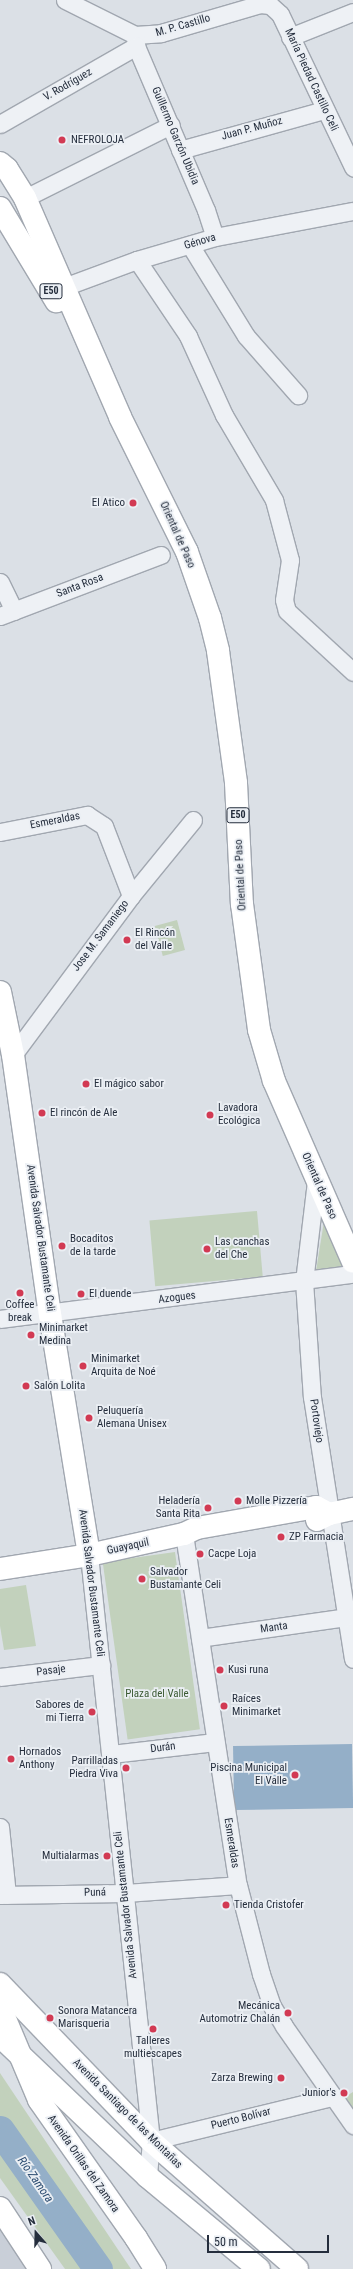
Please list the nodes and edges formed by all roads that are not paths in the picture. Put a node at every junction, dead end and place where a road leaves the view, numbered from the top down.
1 (65, 0) edge
2 (260, 4) joint
3 (353, 12) edge
4 (290, 37) junction
5 (136, 41) junction
6 (324, 110) junction
7 (0, 124) edge
8 (171, 125) junction
9 (180, 150) junction
10 (0, 163) edge
11 (353, 167) edge
12 (25, 198) junction
13 (0, 208) edge
14 (353, 210) edge
15 (215, 237) junction
16 (190, 245) junction
17 (137, 260) junction
18 (57, 290) junction
19 (298, 395) dead end
20 (160, 555) dead end
21 (0, 582) edge
22 (7, 613) edge
23 (353, 672) edge
24 (193, 820) dead end
25 (0, 832) edge
26 (131, 896) junction
27 (0, 992) edge
28 (13, 1055) junction
29 (316, 1181) junction
30 (353, 1262) edge
31 (353, 1274) edge
32 (304, 1281) junction
33 (50, 1314) junction
34 (0, 1319) edge
35 (353, 1509) edge
36 (329, 1514) junction
37 (184, 1534) junction
38 (89, 1555) junction
39 (0, 1570) edge
40 (347, 1617) junction
41 (200, 1638) junction
42 (353, 1659) edge
43 (101, 1665) junction
44 (0, 1677) edge
45 (215, 1742) junction
46 (111, 1754) junction
47 (0, 1827) edge
48 (238, 1885) junction
49 (125, 1893) junction
50 (4, 1895) edge
51 (0, 1984) edge
52 (0, 2007) edge
53 (0, 2036) edge
54 (19, 2055) junction
55 (332, 2097) junction
56 (353, 2124) edge
57 (151, 2141) junction
58 (148, 2177) junction
59 (0, 2208) edge
60 (40, 2269) edge
61 (155, 2269) edge
62 (259, 2269) edge
63 (297, 2269) edge

1 - 5 street
2 - 4 street, María Piedad Castillo Celi
2 - 5 street, M. P. Castillo
3 - 4 street
4 - 6 street, María Piedad Castillo Celi
5 - 7 street, V. Rodríguez
5 - 8 street, Guillermo Garzón Ubidia
6 - 9 street, Juan P. Muñoz
6 - 11 street, María Piedad Castillo Celi
8 - 9 street, Guillermo Garzón Ubidia
8 - 12 street
9 - 15 street, Guillermo Garzón Ubidia
10 - 12 main road, E50
12 - 18 main road, E50
13 - 18 main road, E50
14 - 15 street, Génova
15 - 16 street, Génova
16 - 17 street, Génova
16 - 19 street
17 - 18 street, Génova
17 - 23 street
18 - 29 main road, Oriental de Paso / E50
20 - 22 street, Santa Rosa
21 - 22 street
24 - 26 street, Jose M. Samaniego
25 - 26 street, Esmeraldas
26 - 28 street, Jose M. Samaniego
27 - 28 main road, Avenida Salvador Bustamante Celi
28 - 33 main road, Avenida Salvador Bustamante Celi
29 - 30 main road, Oriental de Paso / E50
29 - 32 street, Portoviejo
31 - 32 street, Azogues
32 - 33 street, Azogues
32 - 36 street, Portoviejo
33 - 34 street, Azogues
33 - 38 main road, Avenida Salvador Bustamante Celi
35 - 36 main road, Guayaquil
36 - 37 main road, Guayaquil
36 - 40 street, Portoviejo
37 - 38 main road, Guayaquil
37 - 41 street, Esmeraldas
38 - 39 main road, Guayaquil
38 - 43 street, Avenida Salvador Bustamante Celi
40 - 41 street, Manta
40 - 42 street, Portoviejo
41 - 45 street, Esmeraldas
43 - 44 street, Pasaje
43 - 46 street, Avenida Salvador Bustamante Celi
45 - 46 street, Durán
45 - 48 street, Esmeraldas
46 - 49 street, Avenida Salvador Bustamante Celi
47 - 50 street
48 - 49 street, Puná
48 - 55 street, Esmeraldas
49 - 50 street, Puná
49 - 57 street, Avenida Salvador Bustamante Celi
51 - 57 main road, Avenida Santiago de las Montañas
52 - 54 main road, Avenida Orillas del Zamora
53 - 54 main road, Avenida Orillas del Zamora
54 - 58 main road
54 - 61 main road, Avenida Orillas del Zamora
55 - 56 street, Esmeraldas
55 - 57 street, Puerto Bolívar
57 - 58 street, Avenida Salvador Bustamante Celi
57 - 63 main road, Avenida Santiago de las Montañas
58 - 62 main road
59 - 60 main road

